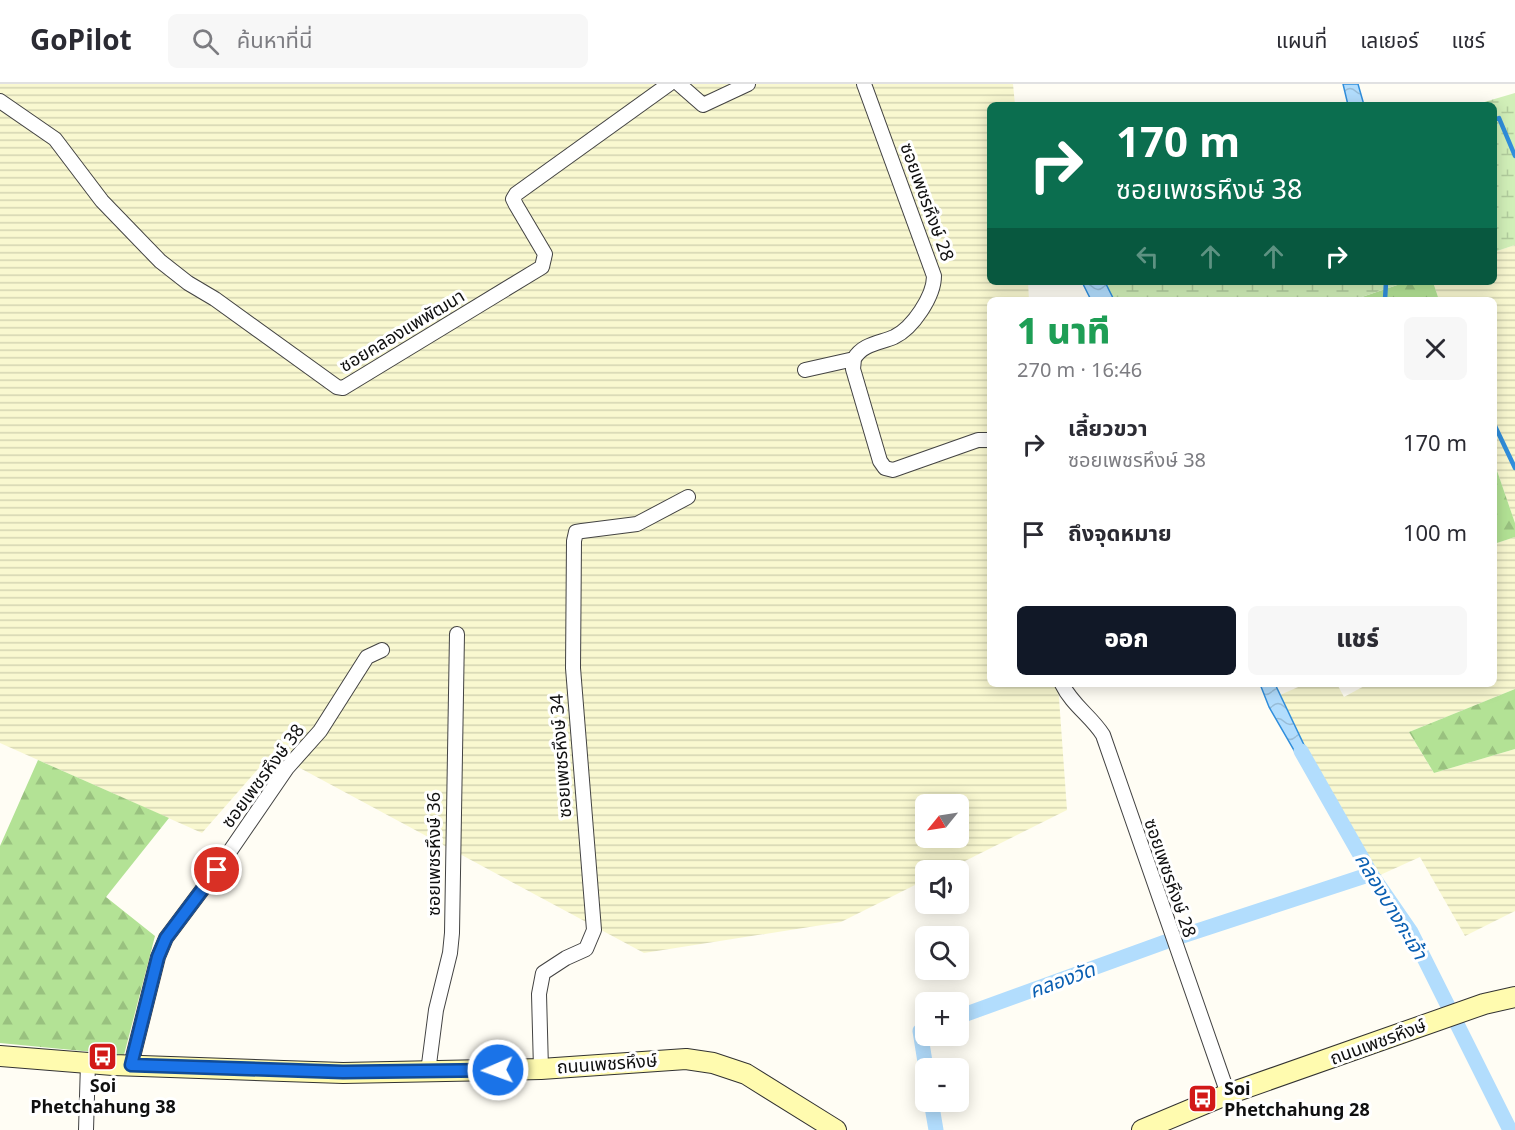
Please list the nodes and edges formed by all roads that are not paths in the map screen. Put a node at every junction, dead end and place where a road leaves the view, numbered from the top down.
1 (669, 84) edge
2 (679, 84) edge
3 (748, 84) edge
4 (864, 84) edge
5 (0, 100) edge
6 (854, 359) junction
7 (805, 369) dead end
8 (987, 440) edge
9 (688, 497) dead end
10 (457, 634) dead end
11 (382, 650) dead end
12 (1064, 687) edge
13 (1515, 997) edge
14 (0, 1056) edge
15 (88, 1063) junction
16 (131, 1065) junction
17 (541, 1068) junction
18 (428, 1072) junction
19 (1228, 1094) junction
20 (86, 1130) edge
21 (836, 1130) edge
22 (1142, 1130) edge

1 - 5 street, ซอยคลองแพพัฒนา
2 - 3 street
4 - 6 street, ซอยเพชรหึงษ์ 28
6 - 7 street
6 - 8 street
9 - 17 street, ซอยเพชรหึงษ์ 34
10 - 18 street, ซอยเพชรหึงษ์ 36
11 - 16 street, ซอยเพชรหึงษ์ 38
12 - 19 street, ซอยเพชรหึงษ์ 28
13 - 19 main road, ถนนเพชรหึงษ์
14 - 15 main road, ถนนเพชรหึงษ์
15 - 16 main road, ถนนเพชรหึงษ์
15 - 20 street
16 - 18 main road, ถนนเพชรหึงษ์
17 - 18 main road, ถนนเพชรหึงษ์
17 - 21 main road, ถนนเพชรหึงษ์
19 - 22 main road, ถนนเพชรหึงษ์

